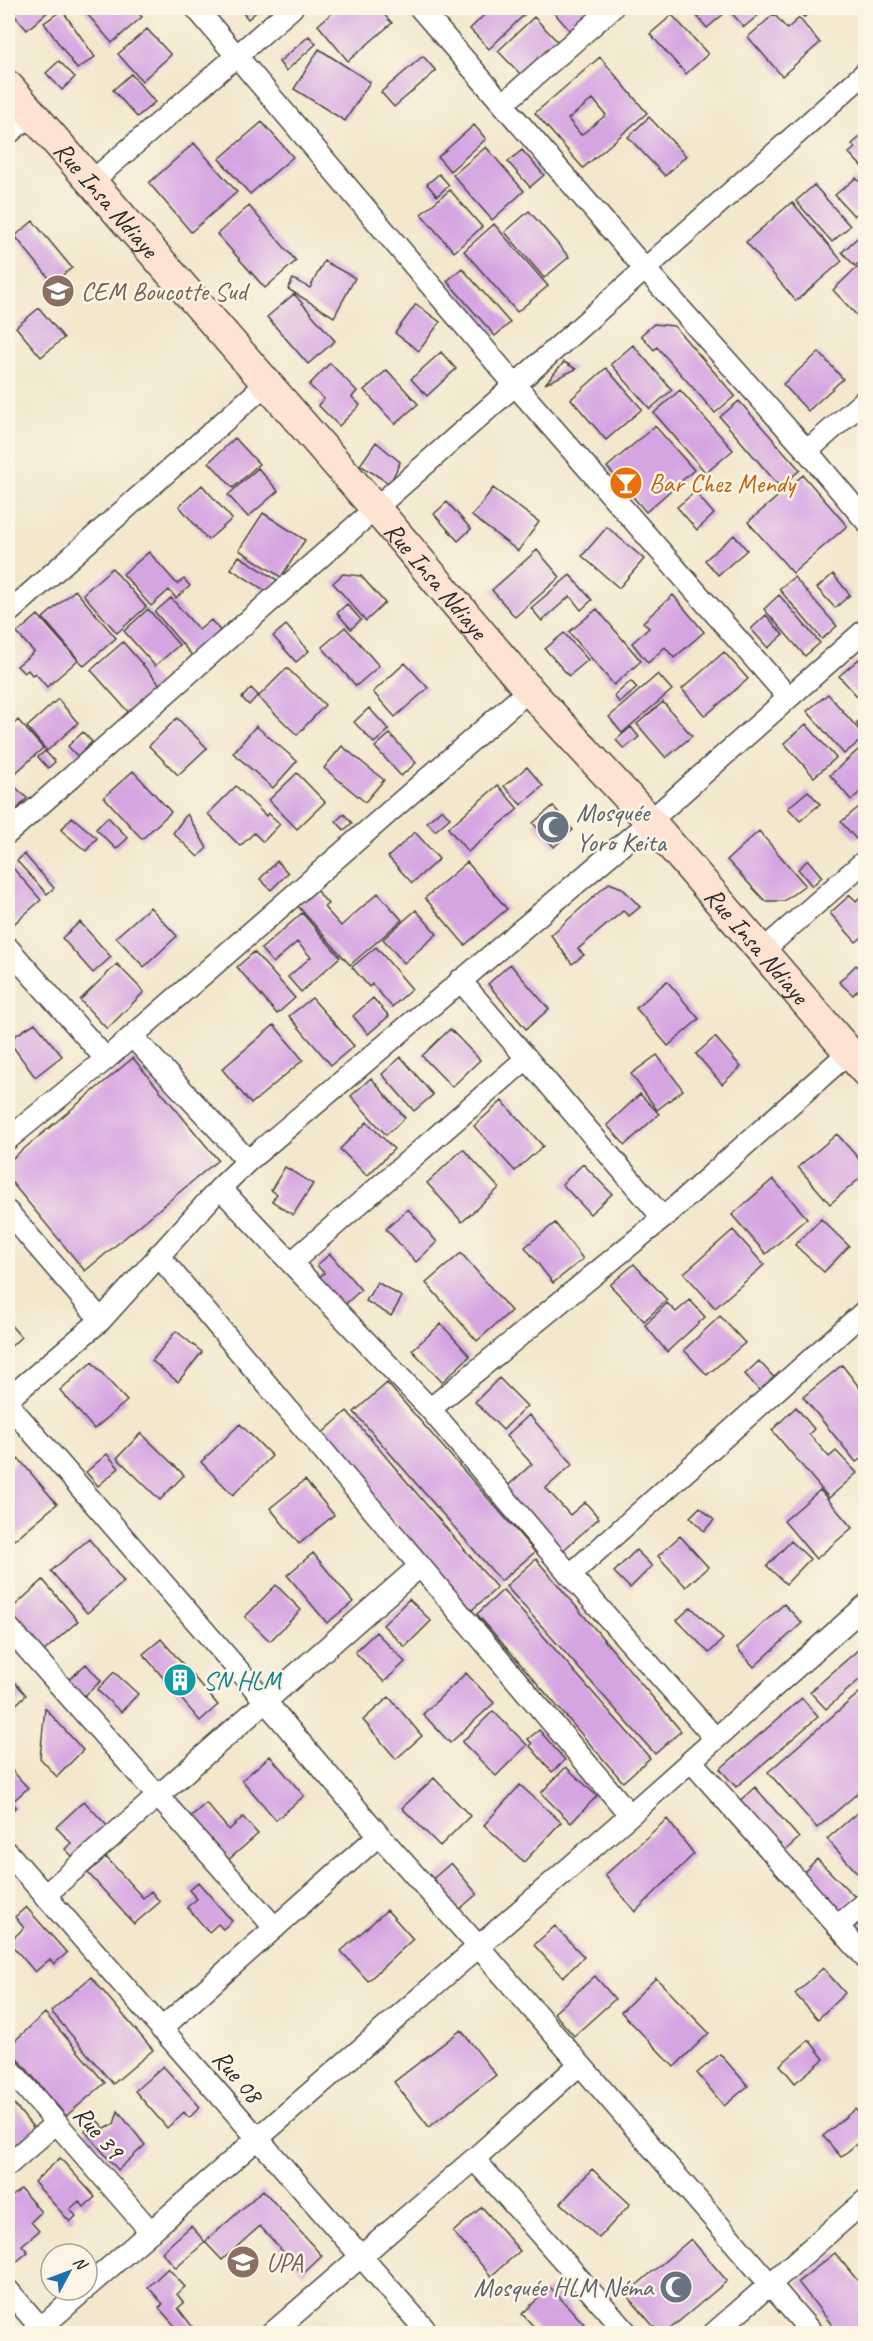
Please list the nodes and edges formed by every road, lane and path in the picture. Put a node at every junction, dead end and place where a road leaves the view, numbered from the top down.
1 (196, 8) edge
2 (292, 8) edge
3 (420, 8) edge
4 (612, 8) edge
5 (237, 55) junction
6 (866, 72) edge
7 (8, 86) edge
8 (503, 104) junction
9 (32, 114) junction
10 (8, 134) edge
11 (91, 182) junction
12 (645, 269) junction
13 (266, 384) junction
14 (515, 385) junction
15 (866, 399) edge
16 (807, 451) junction
17 (376, 509) junction
18 (866, 521) edge
19 (8, 613) edge
20 (866, 629) edge
21 (530, 690) junction
22 (788, 697) junction
23 (650, 821) junction
24 (8, 833) edge
25 (866, 860) edge
26 (8, 948) edge
27 (761, 952) junction
28 (460, 980) junction
29 (132, 1036) junction
30 (527, 1058) junction
31 (106, 1059) junction
32 (857, 1062) edge
33 (8, 1139) edge
34 (248, 1161) junction
35 (220, 1188) junction
36 (8, 1212) edge
37 (663, 1218) junction
38 (158, 1255) junction
39 (291, 1263) junction
40 (866, 1310) edge
41 (101, 1320) junction
42 (8, 1399) edge
43 (8, 1404) edge
44 (430, 1409) junction
45 (420, 1566) junction
46 (570, 1575) junction
47 (866, 1605) edge
48 (8, 1628) edge
49 (266, 1702) junction
50 (716, 1738) junction
51 (691, 1761) junction
52 (157, 1796) junction
53 (630, 1815) junction
54 (379, 1835) junction
55 (10, 1862) edge
56 (44, 1896) junction
57 (866, 1902) edge
58 (838, 1926) junction
59 (275, 1928) junction
60 (478, 1946) junction
61 (866, 1958) edge
62 (161, 2029) junction
63 (579, 2065) junction
64 (8, 2067) edge
65 (56, 2123) junction
66 (257, 2138) junction
67 (474, 2159) junction
68 (8, 2164) edge
69 (866, 2200) edge
70 (151, 2232) junction
71 (360, 2256) junction
72 (99, 2277) edge
73 (770, 2283) junction
74 (8, 2290) edge
75 (71, 2302) edge
76 (40, 2332) edge
77 (271, 2334) edge
78 (429, 2334) edge
79 (628, 2334) edge
80 (713, 2334) edge
81 (813, 2334) edge

1 - 5 street
2 - 5 street
3 - 8 street
4 - 8 street
5 - 11 street
5 - 14 street
6 - 12 street
7 - 9 main road, Rue Insa Ndiaye
8 - 12 street
9 - 10 street
9 - 11 main road, Rue Insa Ndiaye
11 - 13 main road, Rue Insa Ndiaye
12 - 14 street
12 - 16 street
13 - 17 main road, Rue Insa Ndiaye
13 - 19 street
14 - 17 street
14 - 22 street
15 - 16 street
16 - 18 street
17 - 21 main road, Rue Insa Ndiaye
17 - 24 street
20 - 22 street
21 - 23 main road, Rue Insa Ndiaye
21 - 29 street
22 - 23 street
23 - 27 main road, Rue Insa Ndiaye
23 - 28 street
25 - 27 street
26 - 31 street
27 - 32 main road, Rue Insa Ndiaye
28 - 30 street
28 - 34 street
29 - 31 street
29 - 34 street
30 - 37 street
30 - 39 street
31 - 33 street
32 - 37 street
34 - 35 street
35 - 38 street
35 - 39 street
36 - 41 street
37 - 44 street
38 - 41 street
38 - 45 street
39 - 44 street
40 - 46 street
41 - 42 street
43 - 49 street
44 - 46 street
45 - 49 street
45 - 53 street
46 - 50 street
47 - 50 street
48 - 52 street
49 - 52 street
49 - 54 street
50 - 51 street
51 - 53 street
51 - 58 street
52 - 56 street
52 - 59 street
53 - 60 street
54 - 59 street
54 - 60 street
55 - 56 street, Rue 08
56 - 62 street, Rue 08
57 - 58 street
58 - 61 street
59 - 62 street
60 - 63 street
60 - 66 street
62 - 66 street, Rue 08
63 - 67 street
63 - 73 street
64 - 65 street, Rue 39
65 - 68 street
65 - 70 street, Rue 39
66 - 70 street
66 - 71 street, Rue 08
67 - 71 street
67 - 79 street
69 - 73 street
70 - 72 street
71 - 77 street
71 - 78 street, Rue 08
73 - 80 street
73 - 81 street
74 - 76 street
75 - 76 street

